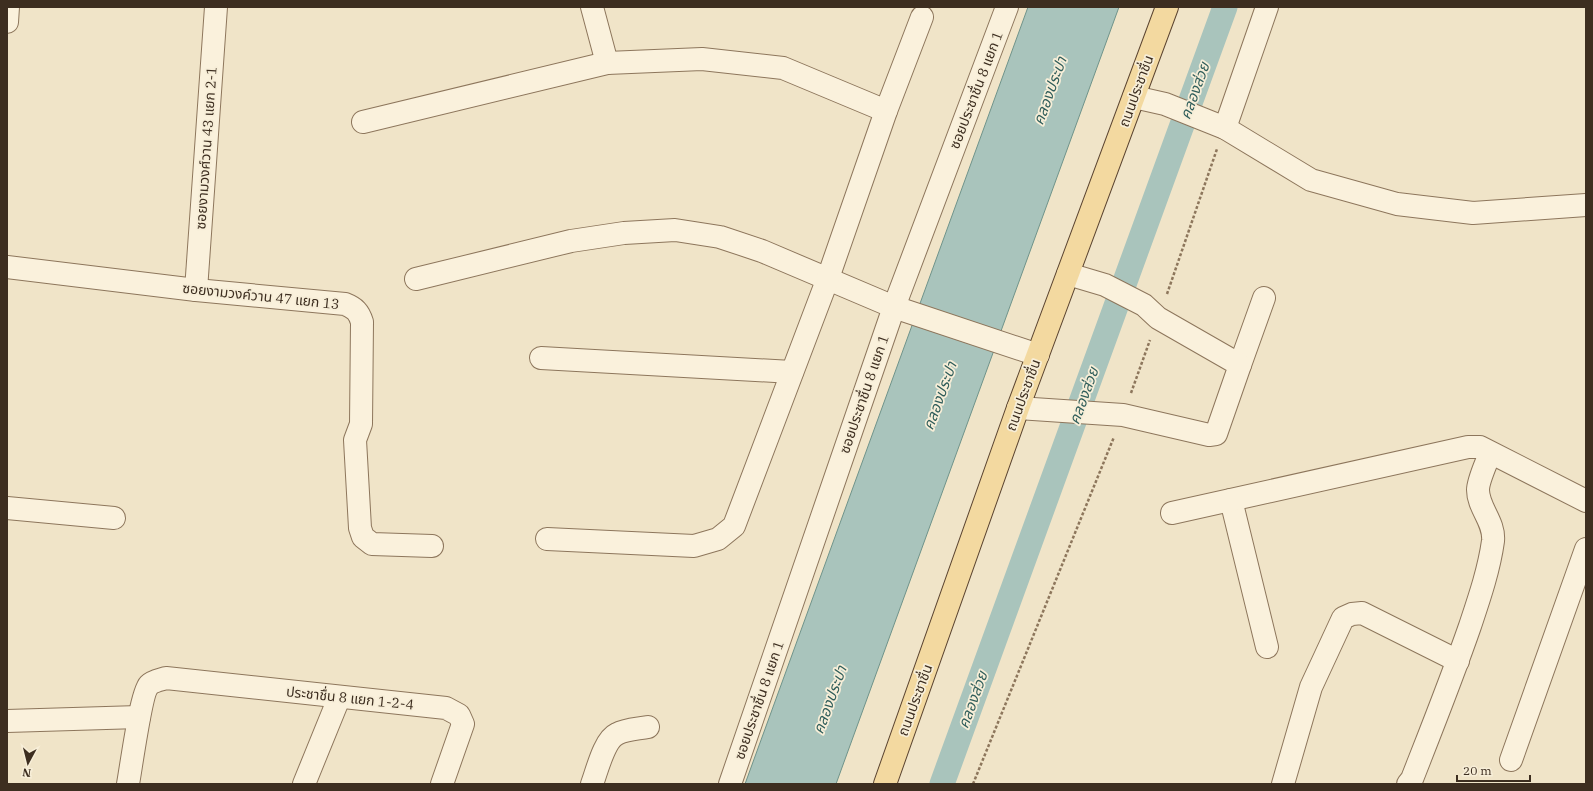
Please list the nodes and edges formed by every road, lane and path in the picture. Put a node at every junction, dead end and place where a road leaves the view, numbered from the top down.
1 (8, 7) edge
2 (216, 7) edge
3 (592, 7) edge
4 (1008, 7) edge
5 (1167, 7) edge
6 (1267, 7) edge
7 (922, 17) dead end
8 (7, 22) edge
9 (607, 63) junction
10 (1134, 97) junction
11 (886, 111) junction
12 (363, 122) dead end
13 (1218, 125) junction
14 (1586, 205) edge
15 (7, 267) edge
16 (1068, 274) junction
17 (828, 278) junction
18 (416, 279) dead end
19 (196, 290) junction
20 (1264, 298) dead end
21 (902, 309) junction
22 (1151, 311) junction
23 (1038, 355) junction
24 (541, 358) dead end
25 (1240, 365) junction
26 (792, 372) junction
27 (1018, 408) junction
28 (1116, 415) junction
29 (1490, 453) junction
30 (1231, 500) junction
31 (1586, 501) edge
32 (7, 508) edge
33 (1172, 513) dead end
34 (114, 518) dead end
35 (547, 539) dead end
36 (432, 546) dead end
37 (1586, 549) edge
38 (1267, 647) dead end
39 (1458, 661) junction
40 (339, 698) junction
41 (139, 717) junction
42 (7, 720) edge
43 (648, 727) dead end
44 (1511, 760) dead end
45 (128, 784) edge
46 (304, 784) edge
47 (442, 784) edge
48 (592, 784) edge
49 (730, 784) edge
50 (885, 784) edge
51 (973, 784) edge
52 (1284, 784) edge
53 (1408, 784) edge

1 - 8 street
2 - 19 street, ซอยงามวงศ์วาน 43 แยก 2-1
3 - 9 street
4 - 21 street, ซอยประชาชื่น 8 แยก 1
5 - 10 main road, ถนนประชาชื่น
6 - 13 street
7 - 11 street
9 - 11 street
9 - 12 street
10 - 13 street
10 - 16 main road, ถนนประชาชื่น
11 - 17 street
13 - 14 street
13 - 22 path
15 - 19 street, ซอยงามวงค์วาน 47 แยก 13
16 - 22 street
16 - 23 main road, ถนนประชาชื่น
17 - 18 street
17 - 21 street
17 - 26 street
19 - 36 street, ซอยงามวงค์วาน 47 แยก 13
20 - 25 street
21 - 23 street
21 - 49 street, ซอยประชาชื่น 8 แยก 1
22 - 25 street
22 - 28 path
23 - 27 main road, ถนนประชาชื่น
24 - 26 street
25 - 28 street
26 - 35 street
27 - 28 street
27 - 50 main road, ถนนประชาชื่น
28 - 51 path
29 - 30 street
29 - 31 street
29 - 39 street
30 - 33 street
30 - 38 street
32 - 34 street
37 - 44 street
39 - 52 street
39 - 53 street
40 - 41 street, ประชาชื่น 8 แยก 1-2-4
40 - 46 street
40 - 47 street, ประชาชื่น 8 แยก 1-2-4
41 - 42 street
41 - 45 street
43 - 48 street

